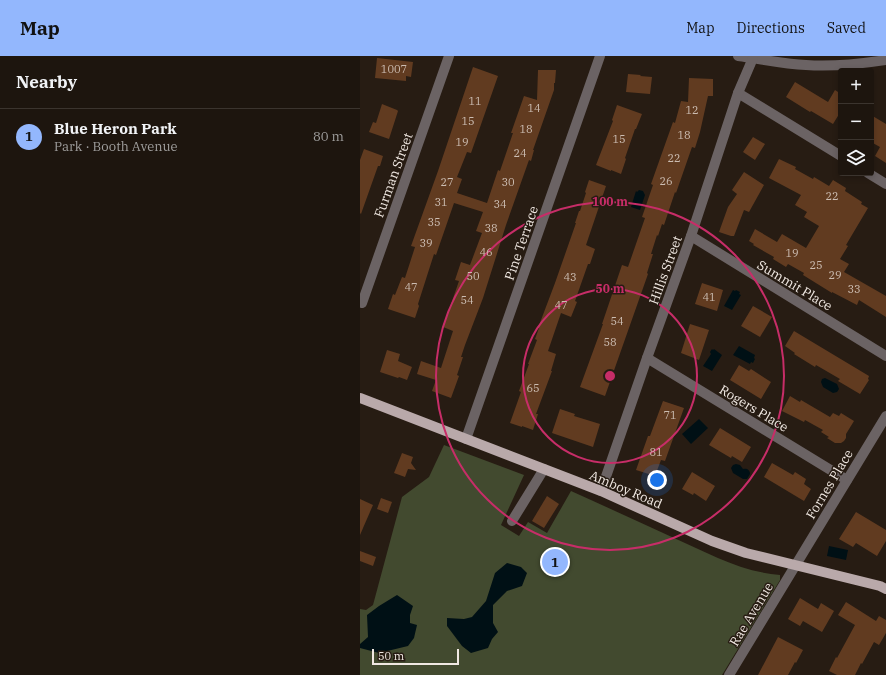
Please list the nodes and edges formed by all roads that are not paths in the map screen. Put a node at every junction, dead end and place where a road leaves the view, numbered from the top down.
1 (449, 56) edge
2 (600, 56) edge
3 (738, 56) edge
4 (753, 58) junction
5 (886, 60) edge
6 (738, 94) junction
7 (838, 154) edge
8 (873, 176) edge
9 (886, 184) edge
10 (690, 236) junction
11 (362, 302) dead end
12 (886, 356) edge
13 (647, 358) junction
14 (360, 398) edge
15 (886, 416) edge
16 (466, 439) junction
17 (544, 469) junction
18 (847, 480) junction
19 (601, 491) junction
20 (512, 521) dead end
21 (795, 566) junction
22 (886, 589) edge
23 (729, 675) edge

1 - 11 street, Furman Street
2 - 16 street, Pine Terrace
3 - 4 street
4 - 5 street
4 - 6 street, Hillis Street
6 - 7 street
6 - 10 street, Hillis Street
8 - 9 street
10 - 12 street, Summit Place
10 - 13 street, Hillis Street
13 - 18 street, Rogers Place
13 - 19 street, Hillis Street
14 - 16 main road, Amboy Road
15 - 18 street, Fornes Place
16 - 17 main road, Amboy Road
17 - 19 main road, Amboy Road
17 - 20 street
18 - 21 street, Fornes Place
19 - 21 main road, Amboy Road
21 - 22 main road, Amboy Road
21 - 23 street, Rae Avenue

